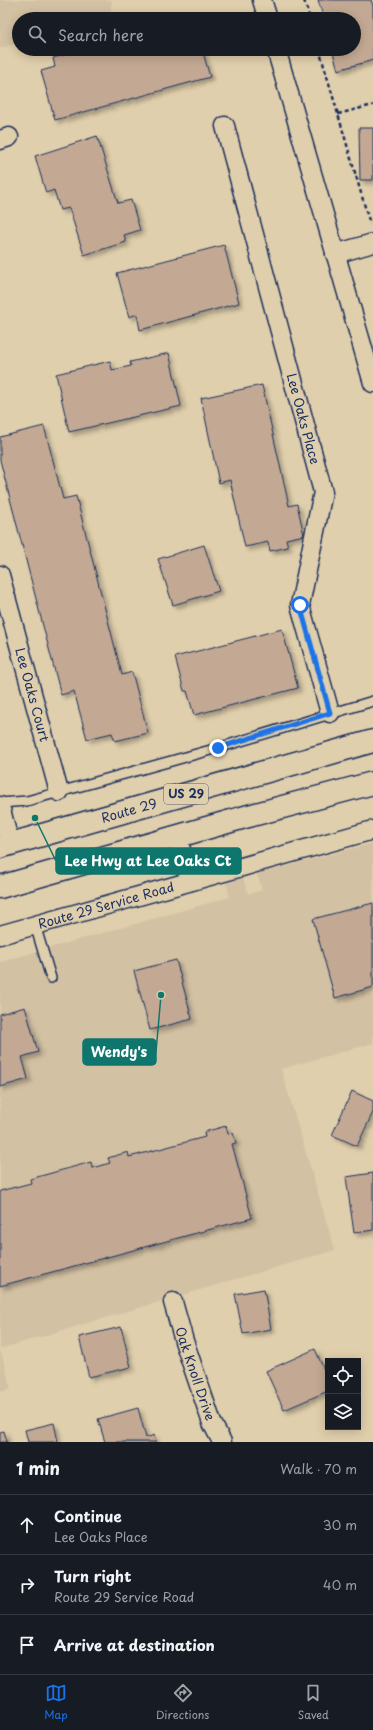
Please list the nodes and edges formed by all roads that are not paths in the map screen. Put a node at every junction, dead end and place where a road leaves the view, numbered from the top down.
1 (262, 0) edge
2 (266, 12) edge
3 (278, 56) edge
4 (225, 126) dead end
5 (372, 236) edge
6 (335, 254) junction
7 (373, 383) edge
8 (0, 575) edge
9 (373, 700) edge
10 (330, 713) junction
11 (373, 741) edge
12 (373, 783) edge
13 (59, 792) junction
14 (0, 803) edge
15 (0, 806) edge
16 (373, 830) edge
17 (177, 837) junction
18 (5, 845) edge
19 (191, 881) junction
20 (0, 887) edge
21 (35, 925) junction
22 (0, 935) edge
23 (51, 978) dead end
24 (173, 1302) dead end
25 (222, 1442) edge

1 - 2 street
3 - 6 street
4 - 10 street, Lee Oaks Place
5 - 6 street
6 - 7 street
8 - 13 street, Lee Oaks Court
9 - 10 lane
10 - 13 lane
11 - 18 main road, Route 29 / US 29
12 - 17 main road
13 - 14 lane
15 - 18 street
16 - 19 street, Route 29 Service Road
17 - 19 street
17 - 20 main road
19 - 21 street, Route 29 Service Road
21 - 22 street, Route 29 Service Road
21 - 23 lane
24 - 25 street, Oak Knoll Drive

